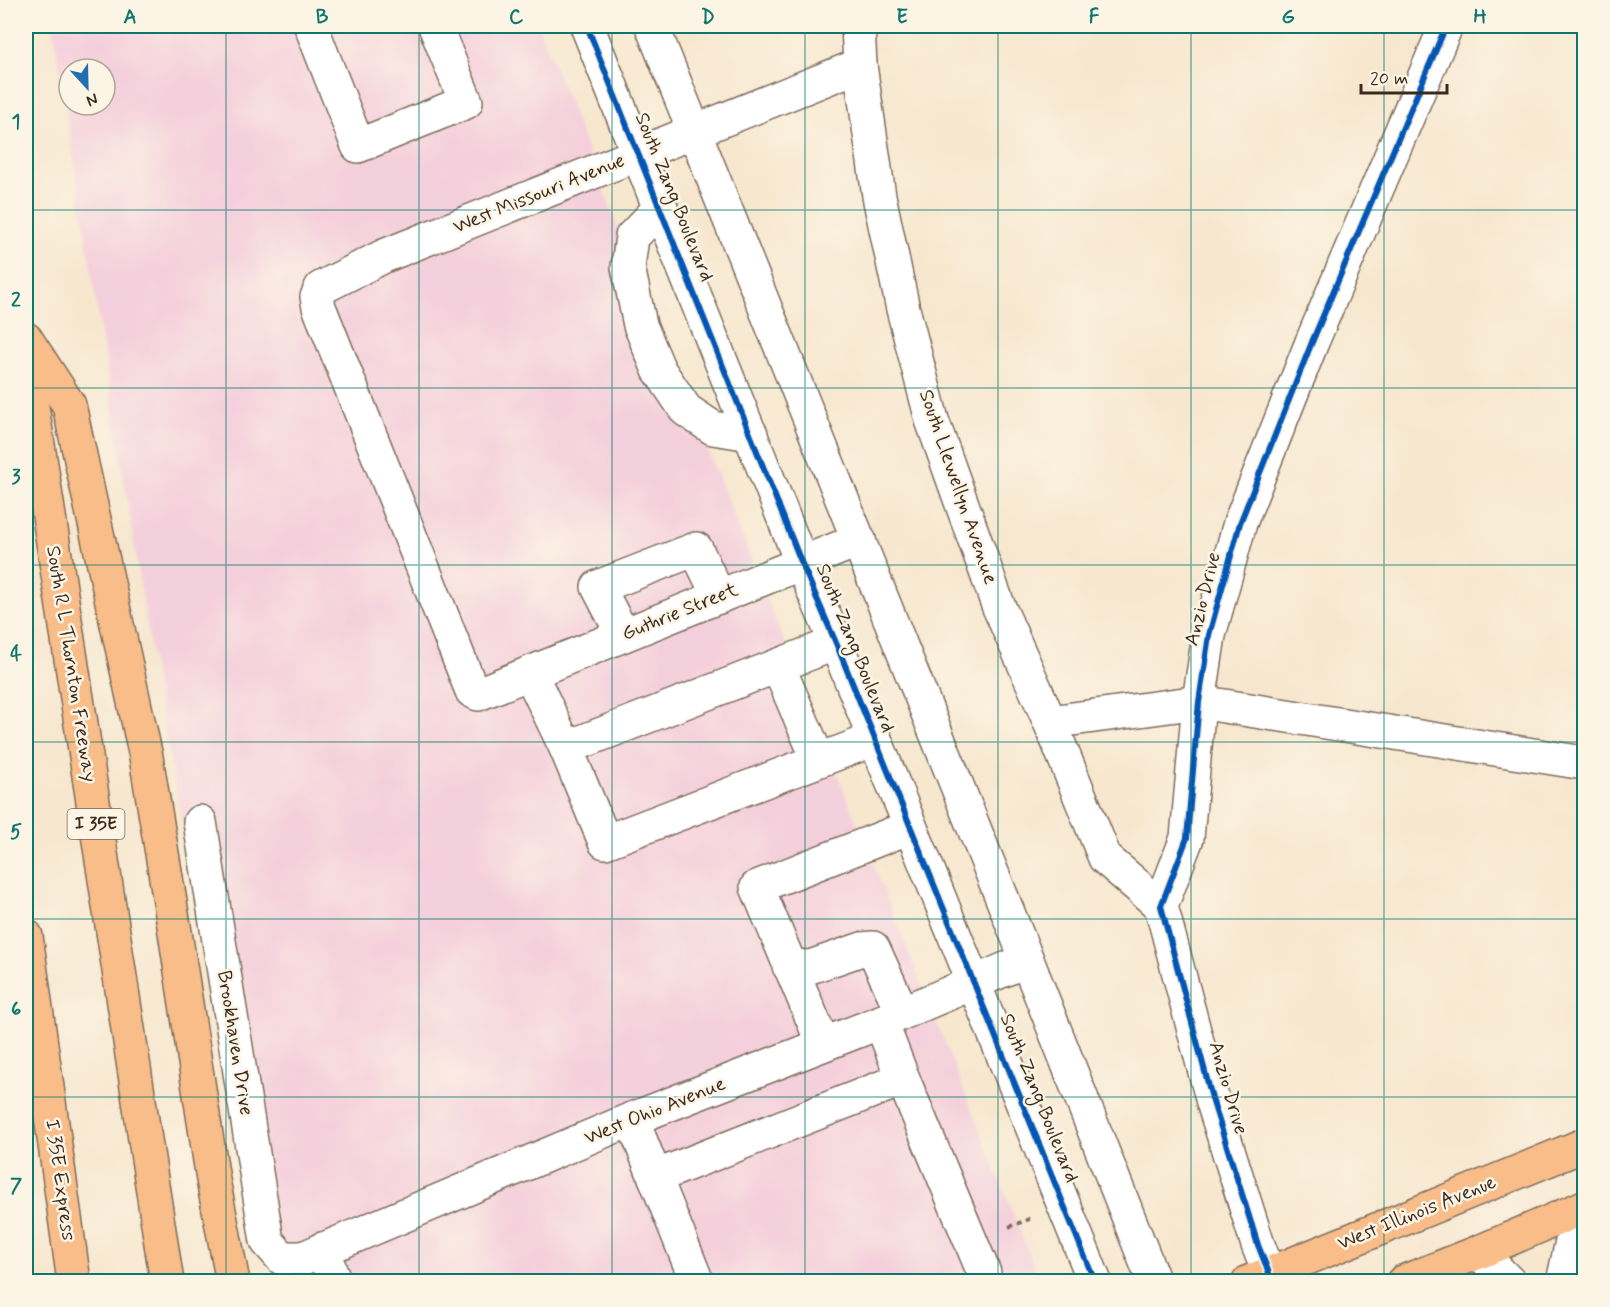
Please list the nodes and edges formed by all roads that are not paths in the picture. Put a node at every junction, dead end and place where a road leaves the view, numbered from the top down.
1 (311, 26) edge
2 (435, 26) edge
3 (587, 26) edge
4 (652, 26) edge
5 (858, 26) edge
6 (1446, 26) edge
7 (860, 65) junction
8 (695, 132) junction
9 (639, 154) junction
10 (661, 207) junction
11 (26, 339) edge
12 (26, 367) edge
13 (751, 434) junction
14 (859, 540) junction
15 (802, 564) junction
16 (719, 597) junction
17 (623, 635) junction
18 (836, 643) junction
19 (778, 666) junction
20 (516, 678) junction
21 (1199, 702) junction
22 (1050, 722) junction
23 (875, 739) junction
24 (566, 748) junction
25 (813, 761) junction
26 (1584, 763) edge
27 (200, 822) dead end
28 (910, 827) junction
29 (1161, 906) junction
30 (26, 936) edge
31 (1028, 960) junction
32 (789, 966) junction
33 (974, 981) junction
34 (891, 1017) junction
35 (823, 1044) junction
36 (903, 1079) junction
37 (632, 1119) junction
38 (1584, 1144) edge
39 (655, 1178) junction
40 (1584, 1207) edge
41 (1584, 1226) edge
42 (322, 1249) junction
43 (1479, 1252) junction
44 (282, 1258) joint
45 (1259, 1277) edge
46 (74, 1281) edge
47 (167, 1281) edge
48 (233, 1281) edge
49 (335, 1281) edge
50 (697, 1281) edge
51 (984, 1281) edge
52 (1095, 1281) edge
53 (1154, 1281) edge
54 (1404, 1281) edge
55 (1509, 1281) edge
56 (1563, 1281) edge

1 - 2 street
3 - 9 street, South Zang Boulevard
4 - 8 street, South Zang Boulevard
5 - 7 street, South Llewellyn Avenue
6 - 21 street, Anzio Drive
7 - 8 street, West Missouri Avenue
7 - 22 street, South Llewellyn Avenue
8 - 9 street, West Missouri Avenue
8 - 14 street, South Zang Boulevard
9 - 10 street, South Zang Boulevard
9 - 20 street, West Missouri Avenue
10 - 13 street, South Zang Boulevard
10 - 13 street
11 - 48 main road
12 - 47 main road, South R L Thornton Freeway / I 35E
13 - 15 street, South Zang Boulevard
14 - 15 street, Guthrie Street
14 - 31 street, South Zang Boulevard
15 - 16 street, Guthrie Street
15 - 18 street, South Zang Boulevard
16 - 17 street, Guthrie Street
16 - 17 street
17 - 20 street, Guthrie Street
18 - 19 street
18 - 23 street, South Zang Boulevard
19 - 24 street
19 - 25 street
20 - 24 street
21 - 22 street
21 - 26 street
21 - 29 street, Anzio Drive
22 - 29 street, South Llewellyn Avenue
23 - 25 street
23 - 28 street, South Zang Boulevard
24 - 25 street
27 - 44 street, Brookhaven Drive
28 - 32 street
28 - 33 street, South Zang Boulevard
29 - 45 street, Anzio Drive
30 - 46 main road, I 35E Express
31 - 33 street, West Ohio Avenue
31 - 53 street, South Zang Boulevard
32 - 34 street
32 - 35 street
33 - 34 street, West Ohio Avenue
33 - 52 street, South Zang Boulevard
34 - 35 street, West Ohio Avenue
34 - 36 street
35 - 37 street, West Ohio Avenue
36 - 39 street
36 - 51 street
37 - 39 street
37 - 42 street, West Ohio Avenue
38 - 45 main road, West Illinois Avenue
39 - 50 street
40 - 43 main road
41 - 56 street
42 - 44 street, West Ohio Avenue
42 - 49 street
43 - 54 main road
43 - 55 street

